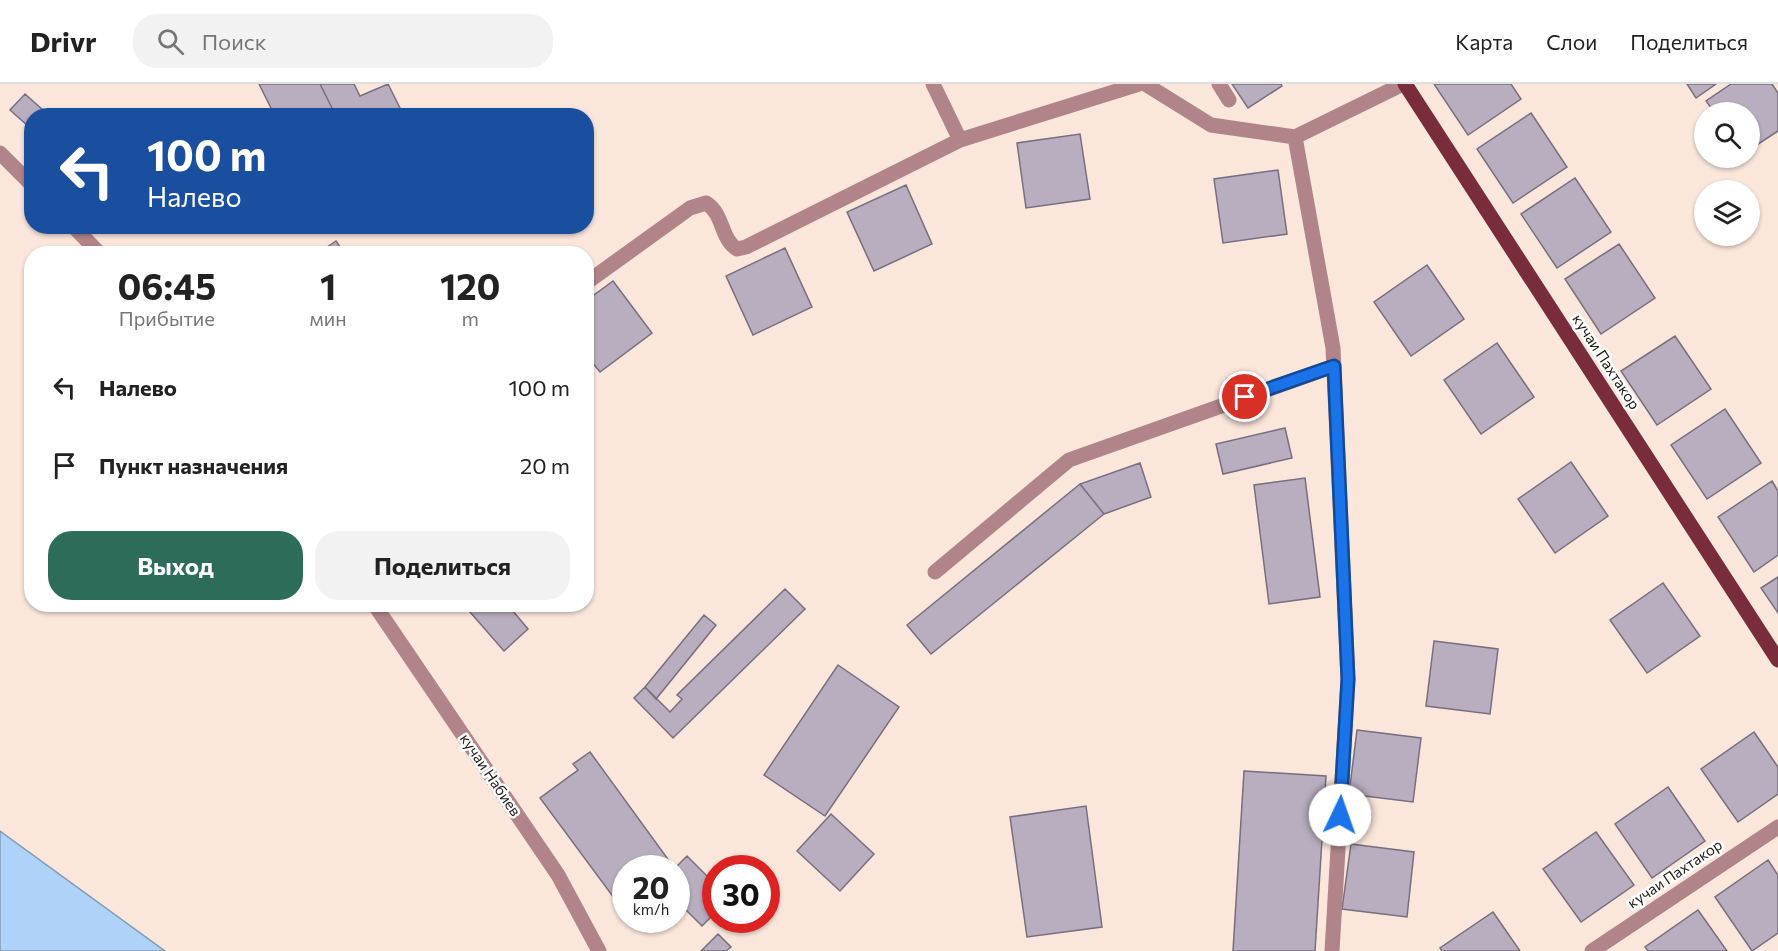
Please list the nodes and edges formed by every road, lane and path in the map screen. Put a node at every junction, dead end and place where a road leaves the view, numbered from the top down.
1 (933, 84) edge
2 (1139, 84) edge
3 (1144, 84) edge
4 (1219, 84) edge
5 (1404, 84) edge
6 (1229, 99) dead end
7 (1295, 137) junction
8 (960, 140) junction
9 (0, 153) edge
10 (24, 177) edge
11 (81, 234) edge
12 (92, 246) edge
13 (594, 277) edge
14 (1334, 366) junction
15 (935, 572) dead end
16 (379, 612) edge
17 (1778, 660) edge
18 (1778, 827) edge
19 (599, 951) edge
20 (1332, 951) edge
21 (1592, 951) edge

1 - 8 street
2 - 8 street
3 - 7 street
4 - 6 street
5 - 7 street
5 - 17 main road, кучаи Пахтакор
7 - 14 street
8 - 13 street
9 - 10 street
11 - 12 street
14 - 15 street
14 - 20 street
16 - 19 street, кучаи Набиев
18 - 21 street, кучаи Пахтакор

